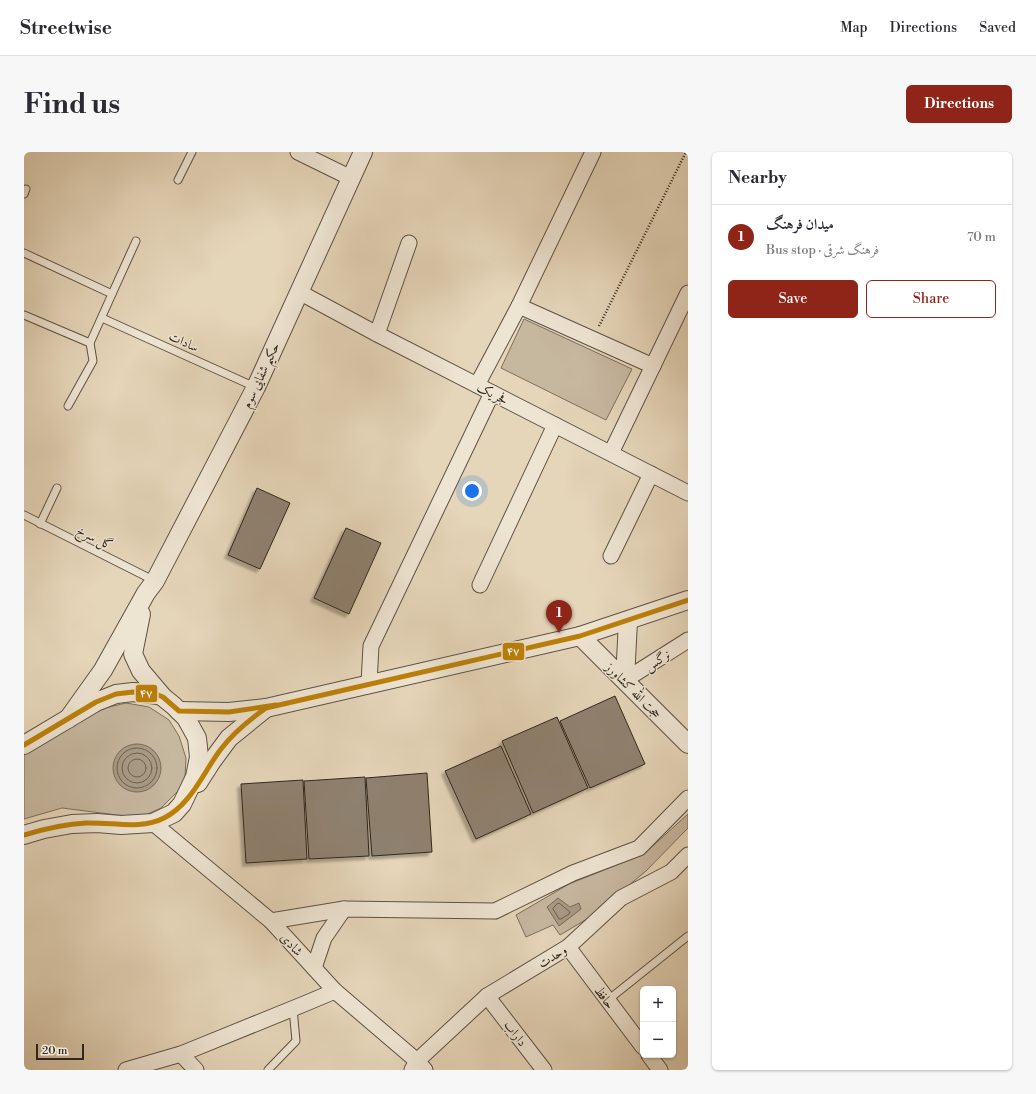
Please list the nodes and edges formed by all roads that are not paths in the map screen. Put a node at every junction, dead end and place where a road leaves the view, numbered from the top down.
1 (192, 152) edge
2 (298, 152) edge
3 (363, 152) edge
4 (593, 152) edge
5 (351, 178) junction
6 (178, 180) dead end
7 (136, 241) dead end
8 (410, 243) dead end
9 (24, 253) edge
10 (299, 292) junction
11 (688, 293) edge
12 (112, 294) junction
13 (519, 306) junction
14 (24, 315) edge
15 (102, 318) junction
16 (377, 334) junction
17 (90, 343) junction
18 (653, 366) junction
19 (477, 385) junction
20 (256, 387) junction
21 (492, 393) junction
22 (68, 406) dead end
23 (555, 425) junction
24 (611, 453) junction
25 (651, 474) junction
26 (57, 488) dead end
27 (688, 493) edge
28 (24, 516) edge
29 (40, 524) junction
30 (611, 556) dead end
31 (480, 585) dead end
32 (151, 587) junction
33 (688, 600) edge
34 (628, 620) junction
35 (580, 636) junction
36 (688, 640) edge
37 (625, 680) junction
38 (369, 683) junction
39 (163, 697) junction
40 (266, 708) junction
41 (179, 711) junction
42 (68, 719) junction
43 (688, 744) edge
44 (24, 745) edge
45 (688, 798) edge
46 (182, 804) junction
47 (153, 824) junction
48 (24, 835) edge
49 (688, 855) edge
50 (344, 909) junction
51 (271, 921) junction
52 (688, 936) edge
53 (568, 947) junction
54 (314, 968) junction
55 (335, 990) junction
56 (487, 996) junction
57 (608, 1000) junction
58 (293, 1008) junction
59 (640, 1043) edge
60 (181, 1054) junction
61 (651, 1058) edge
62 (418, 1067) edge
63 (126, 1070) edge
64 (196, 1070) edge
65 (268, 1070) edge
66 (544, 1070) edge
67 (660, 1070) edge

1 - 6 lane
2 - 5 street
3 - 5 street, حکیم شفایی سوم
4 - 13 street
5 - 10 street, حکیم شفایی سوم
7 - 12 lane
8 - 16 street
9 - 12 lane
10 - 16 street, فجر یک
10 - 20 street, حکیم شفایی سوم
11 - 18 street
12 - 15 lane
13 - 18 street
13 - 19 street
14 - 17 lane
15 - 17 lane
15 - 20 lane, سادات
16 - 19 street, فجر یک
17 - 22 lane
18 - 24 street
19 - 21 street, فجر یک
20 - 32 street, حکیم شفایی سوم
21 - 23 street, فجر یک
21 - 38 street
23 - 24 street, فجر یک
23 - 31 street
24 - 25 street, فجر یک
25 - 27 street, فجر یک
25 - 30 street
26 - 29 lane
28 - 29 lane, گل سرخ
29 - 32 lane, گل سرخ
32 - 39 street
32 - 42 street
33 - 34 street
34 - 35 street
34 - 37 street
35 - 37 street, حجت الله کشاورز
35 - 38 street
36 - 37 street, نرگس
37 - 43 street, حجت الله کشاورز
38 - 40 street
39 - 41 street
39 - 42 street
40 - 41 street
40 - 46 street
41 - 46 street
42 - 44 street
45 - 50 street
46 - 47 street
47 - 48 street
47 - 51 street, شادی
49 - 53 street, وحدت
50 - 51 street
50 - 54 street
51 - 54 street, شادی
52 - 57 lane
53 - 56 street, وحدت
53 - 57 street, حافظ
54 - 55 street, شادی
55 - 58 street
55 - 62 street, شادی
56 - 62 street, وحدت
56 - 66 street, داراب
57 - 59 street, حافظ
58 - 60 street
58 - 65 lane
60 - 63 street
60 - 64 street
61 - 67 street

